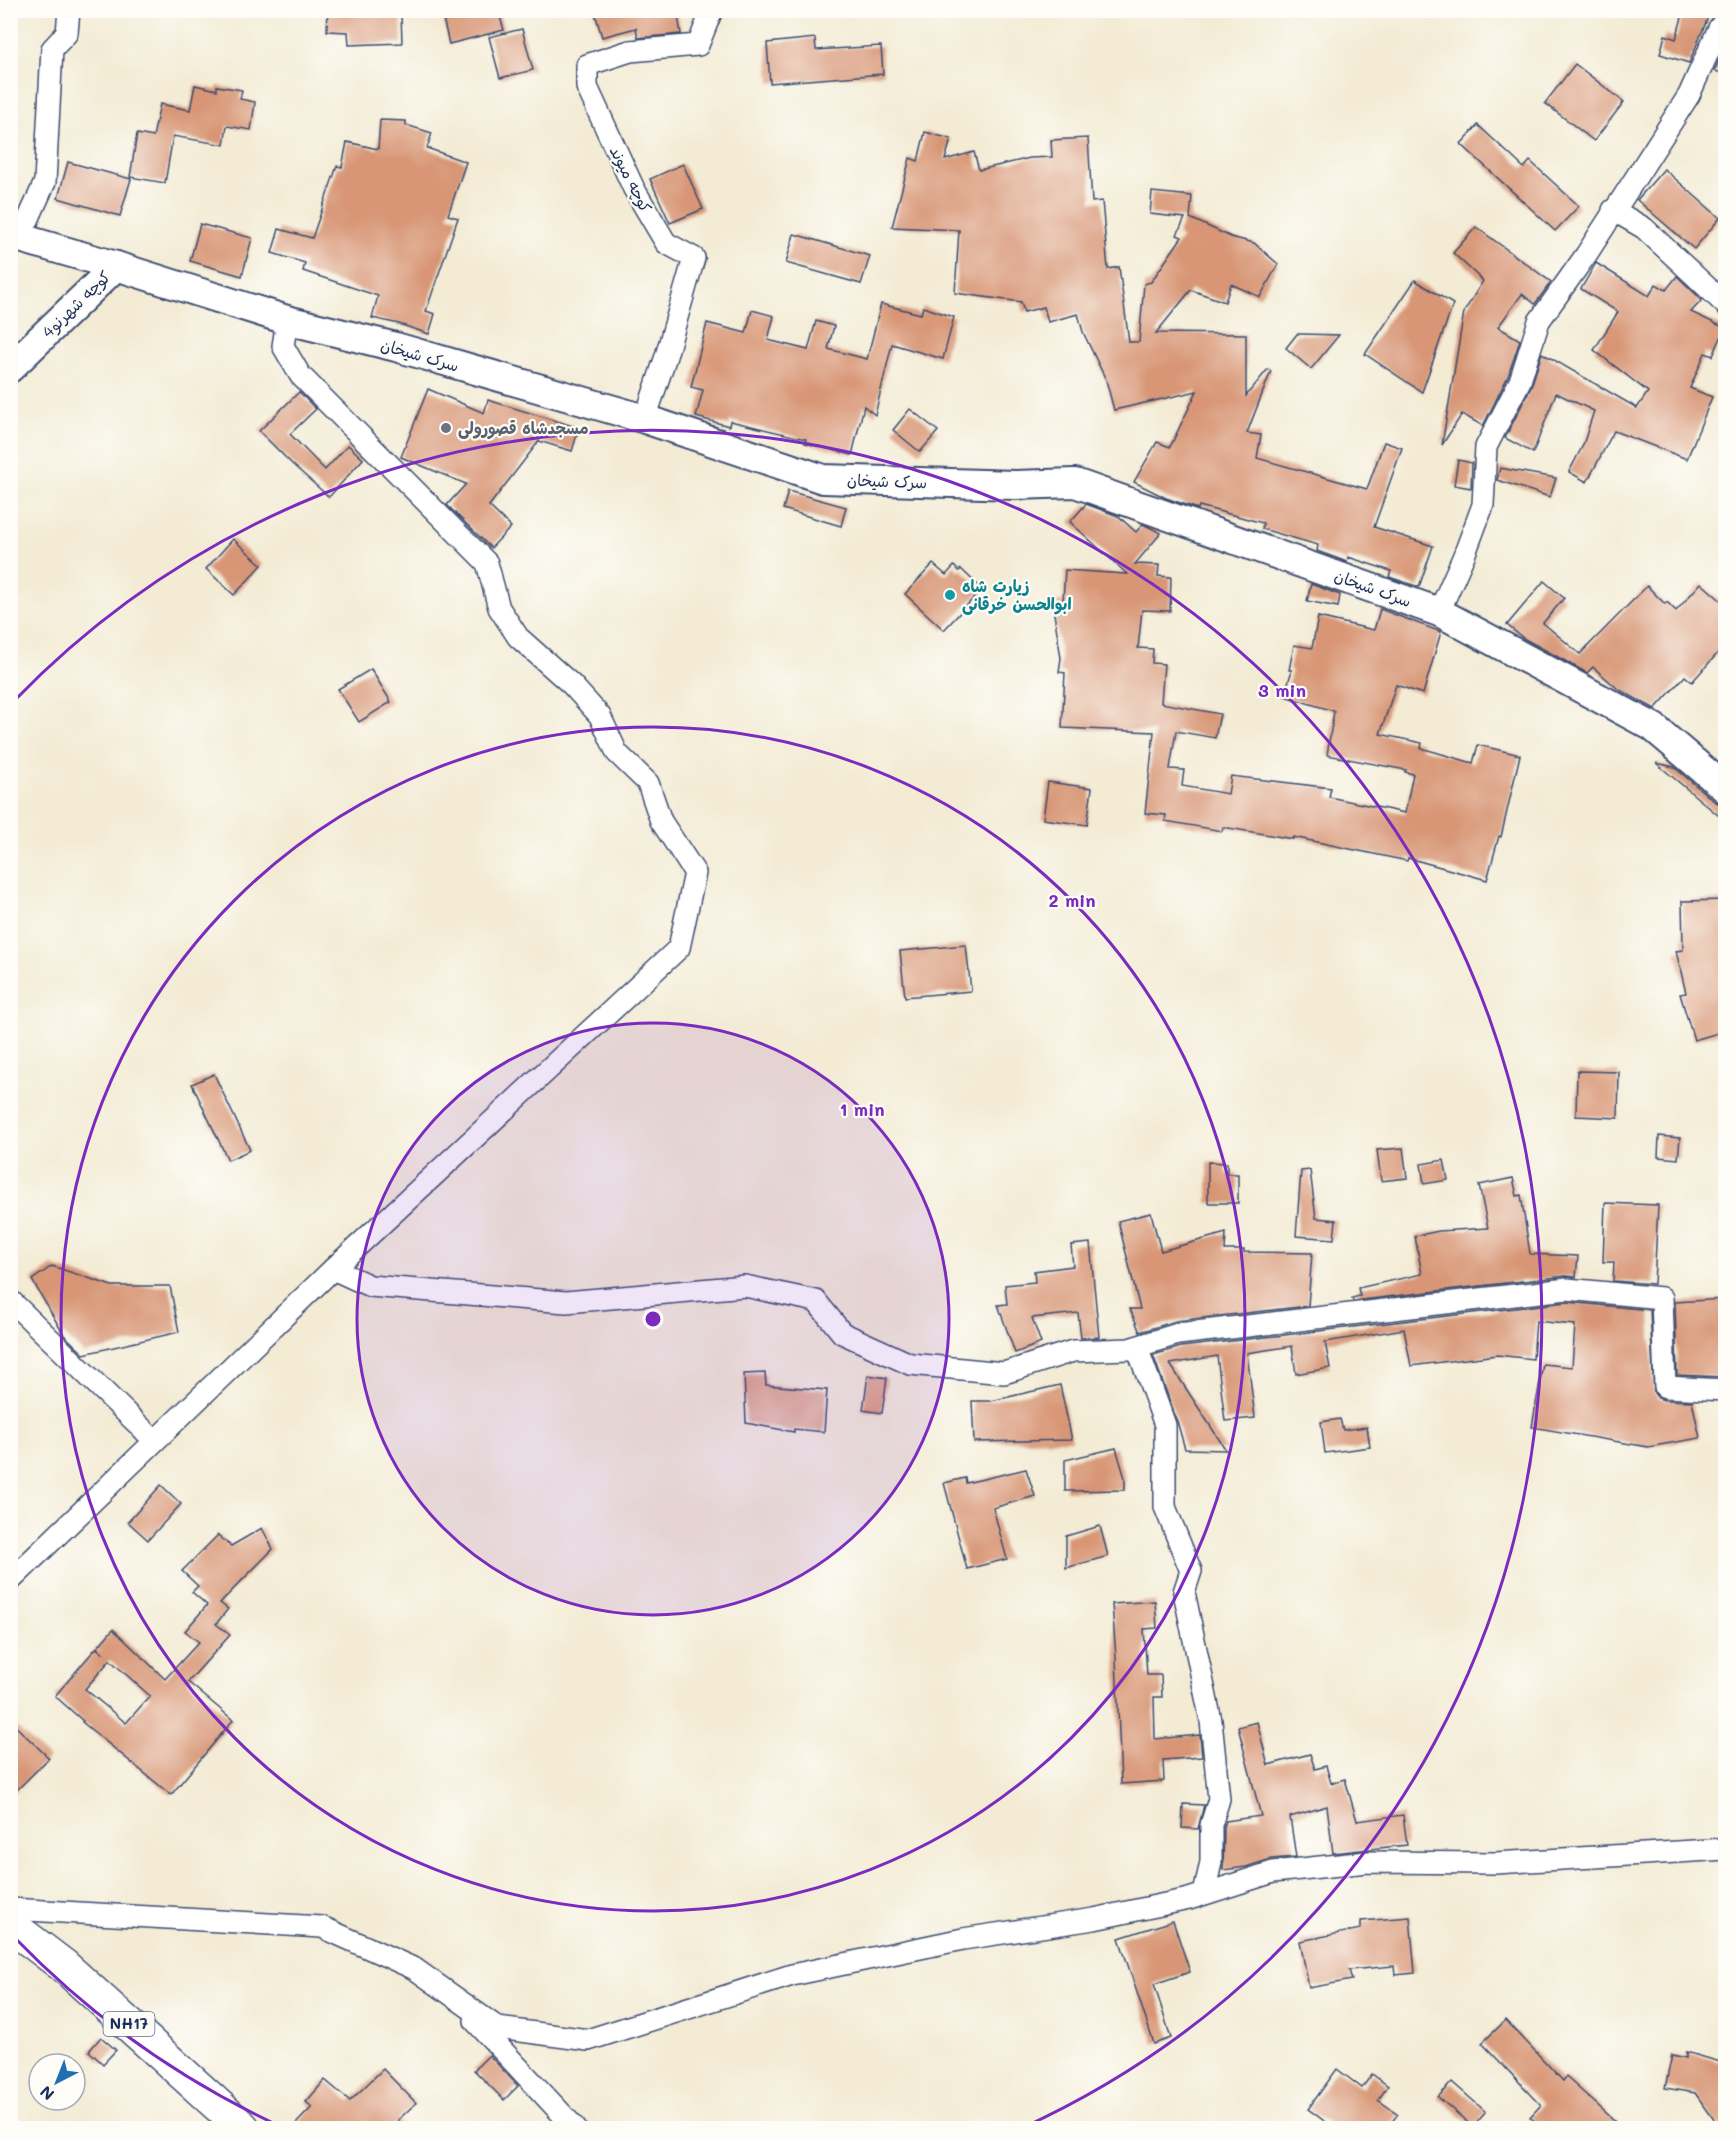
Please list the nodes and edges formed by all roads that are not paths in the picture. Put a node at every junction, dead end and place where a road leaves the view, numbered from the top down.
1 (69, 10) edge
2 (712, 10) edge
3 (1725, 20) edge
4 (1613, 210) junction
5 (15, 237) edge
6 (116, 266) junction
7 (1725, 305) edge
8 (287, 320) junction
9 (10, 368) edge
10 (645, 419) junction
11 (1439, 612) junction
12 (1725, 789) edge
13 (333, 1269) junction
14 (10, 1300) edge
15 (1137, 1347) junction
16 (1725, 1390) edge
17 (155, 1441) junction
18 (31, 1563) junction
19 (10, 1573) edge
20 (10, 1581) edge
21 (1725, 1850) edge
22 (1204, 1894) junction
23 (10, 1909) edge
24 (10, 1925) edge
25 (453, 1996) junction
26 (243, 2128) edge
27 (575, 2128) edge

1 - 5 street
2 - 10 street, کوچه میوند
3 - 4 street
4 - 7 street
4 - 11 street
5 - 6 street, سرک شیخان
6 - 8 street, سرک شیخان
6 - 9 street, کوچه شهرنو4
8 - 10 street, سرک شیخان
8 - 13 street
10 - 11 street, سرک شیخان
11 - 12 street, سرک شیخان
13 - 15 street
13 - 17 street
14 - 17 street
15 - 16 street
15 - 22 street
17 - 18 street
18 - 19 street
18 - 20 street
21 - 22 street
22 - 25 street
23 - 25 street
24 - 26 highway, NH17
25 - 27 street

